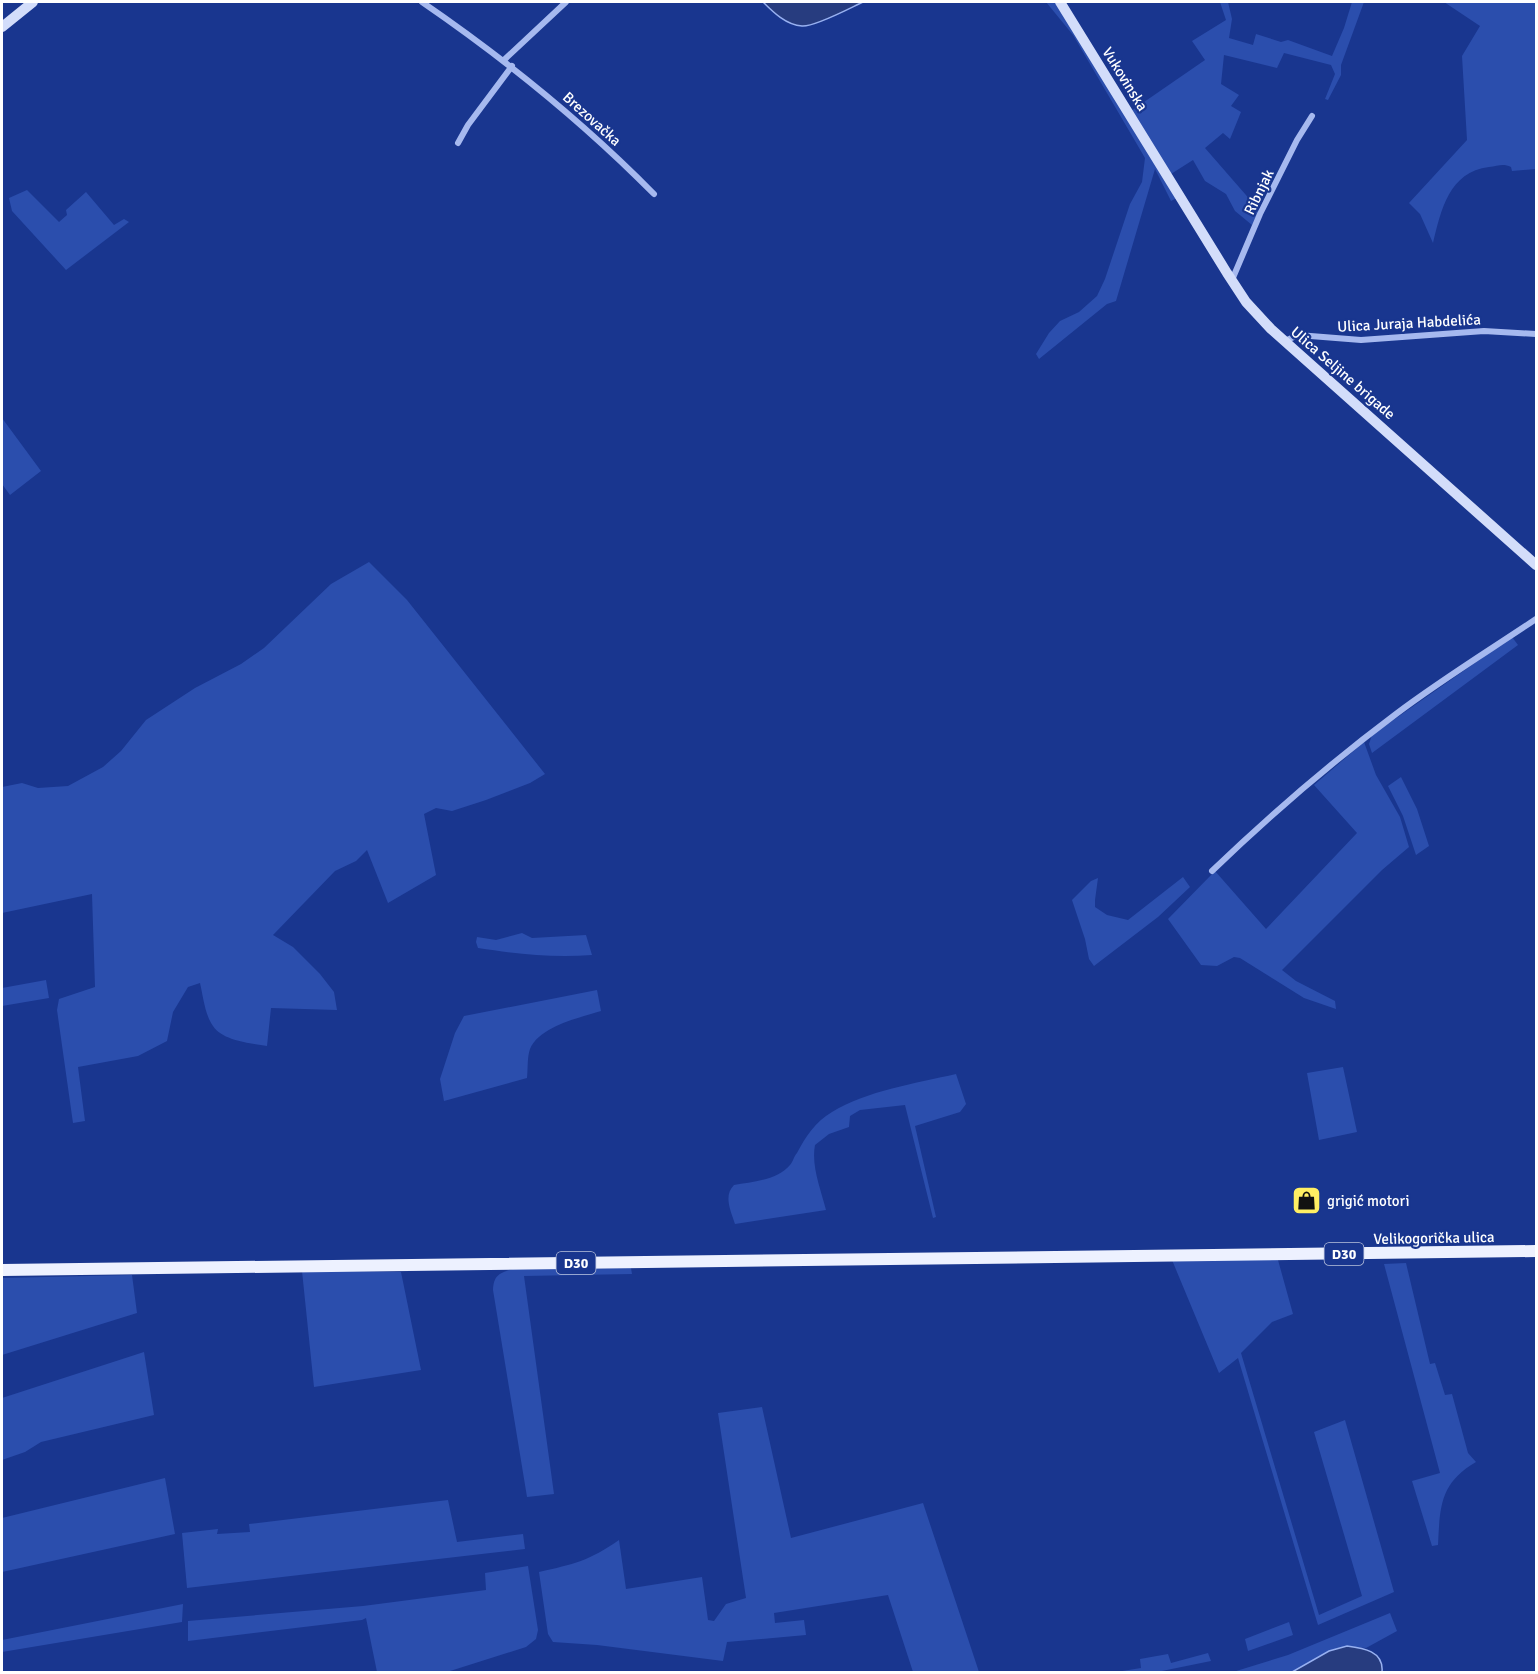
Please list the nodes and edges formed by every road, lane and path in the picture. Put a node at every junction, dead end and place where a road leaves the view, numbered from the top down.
1 (33, 2) edge
2 (422, 2) edge
3 (566, 2) edge
4 (1060, 2) edge
5 (2, 27) edge
6 (504, 60) junction
7 (512, 66) junction
8 (1312, 116) dead end
9 (458, 143) dead end
10 (1165, 172) joint
11 (654, 194) dead end
12 (1232, 280) junction
13 (1536, 334) edge
14 (1285, 341) junction
15 (1536, 565) edge
16 (1536, 619) edge
17 (1212, 871) dead end
18 (1536, 1251) edge
19 (2, 1269) edge

1 - 5 main road
2 - 6 street, Brezovačka
3 - 6 street
4 - 10 main road, Vukovinska
6 - 7 street, Brezovačka
7 - 9 street
7 - 11 street, Brezovačka
8 - 12 street, Ribnjak
10 - 12 main road, Ulica Seljine brigade
12 - 14 main road, Ulica Seljine brigade
13 - 14 street, Ulica Juraja Habdelića
14 - 15 main road, Ulica Seljine brigade
16 - 17 street
18 - 19 main road, Velikogorička ulica / D30

